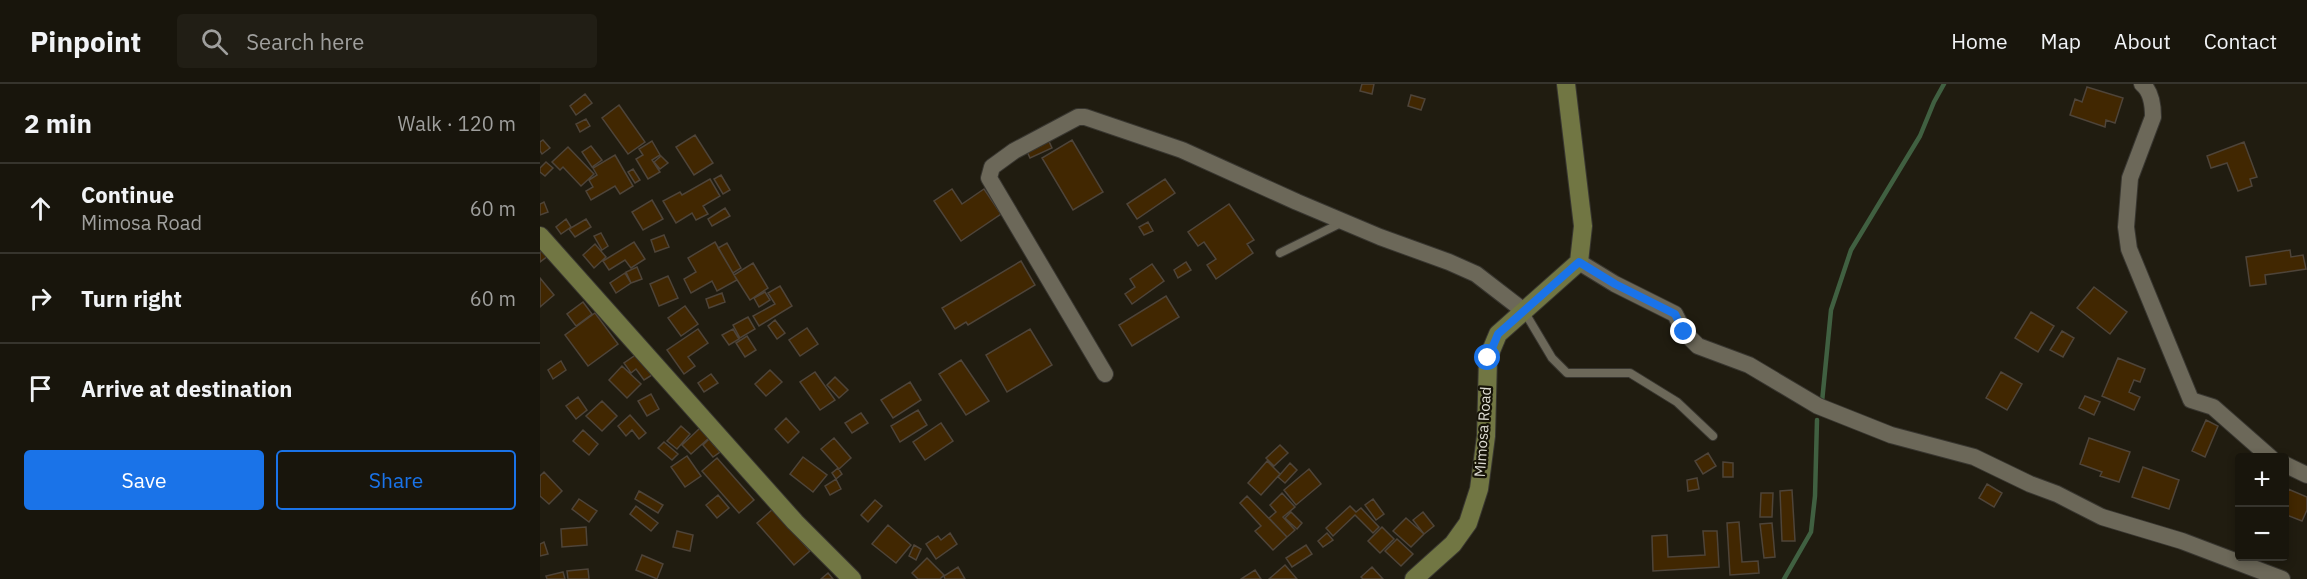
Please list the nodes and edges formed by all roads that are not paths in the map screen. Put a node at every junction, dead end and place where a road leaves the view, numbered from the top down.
1 (1566, 84) edge
2 (2142, 84) edge
3 (1343, 222) junction
4 (540, 236) edge
5 (1280, 254) dead end
6 (1579, 262) junction
7 (1524, 311) junction
8 (1105, 375) dead end
9 (1713, 436) dead end
10 (2265, 453) edge
11 (2289, 466) edge
12 (2307, 475) edge
13 (852, 579) edge
14 (1414, 579) edge
15 (2282, 579) edge

1 - 6 street
2 - 10 street
3 - 5 lane
3 - 7 street
3 - 8 street
4 - 13 street
6 - 7 street, Mimosa Road
6 - 15 street
7 - 9 lane
7 - 14 street, Mimosa Road
11 - 12 street

